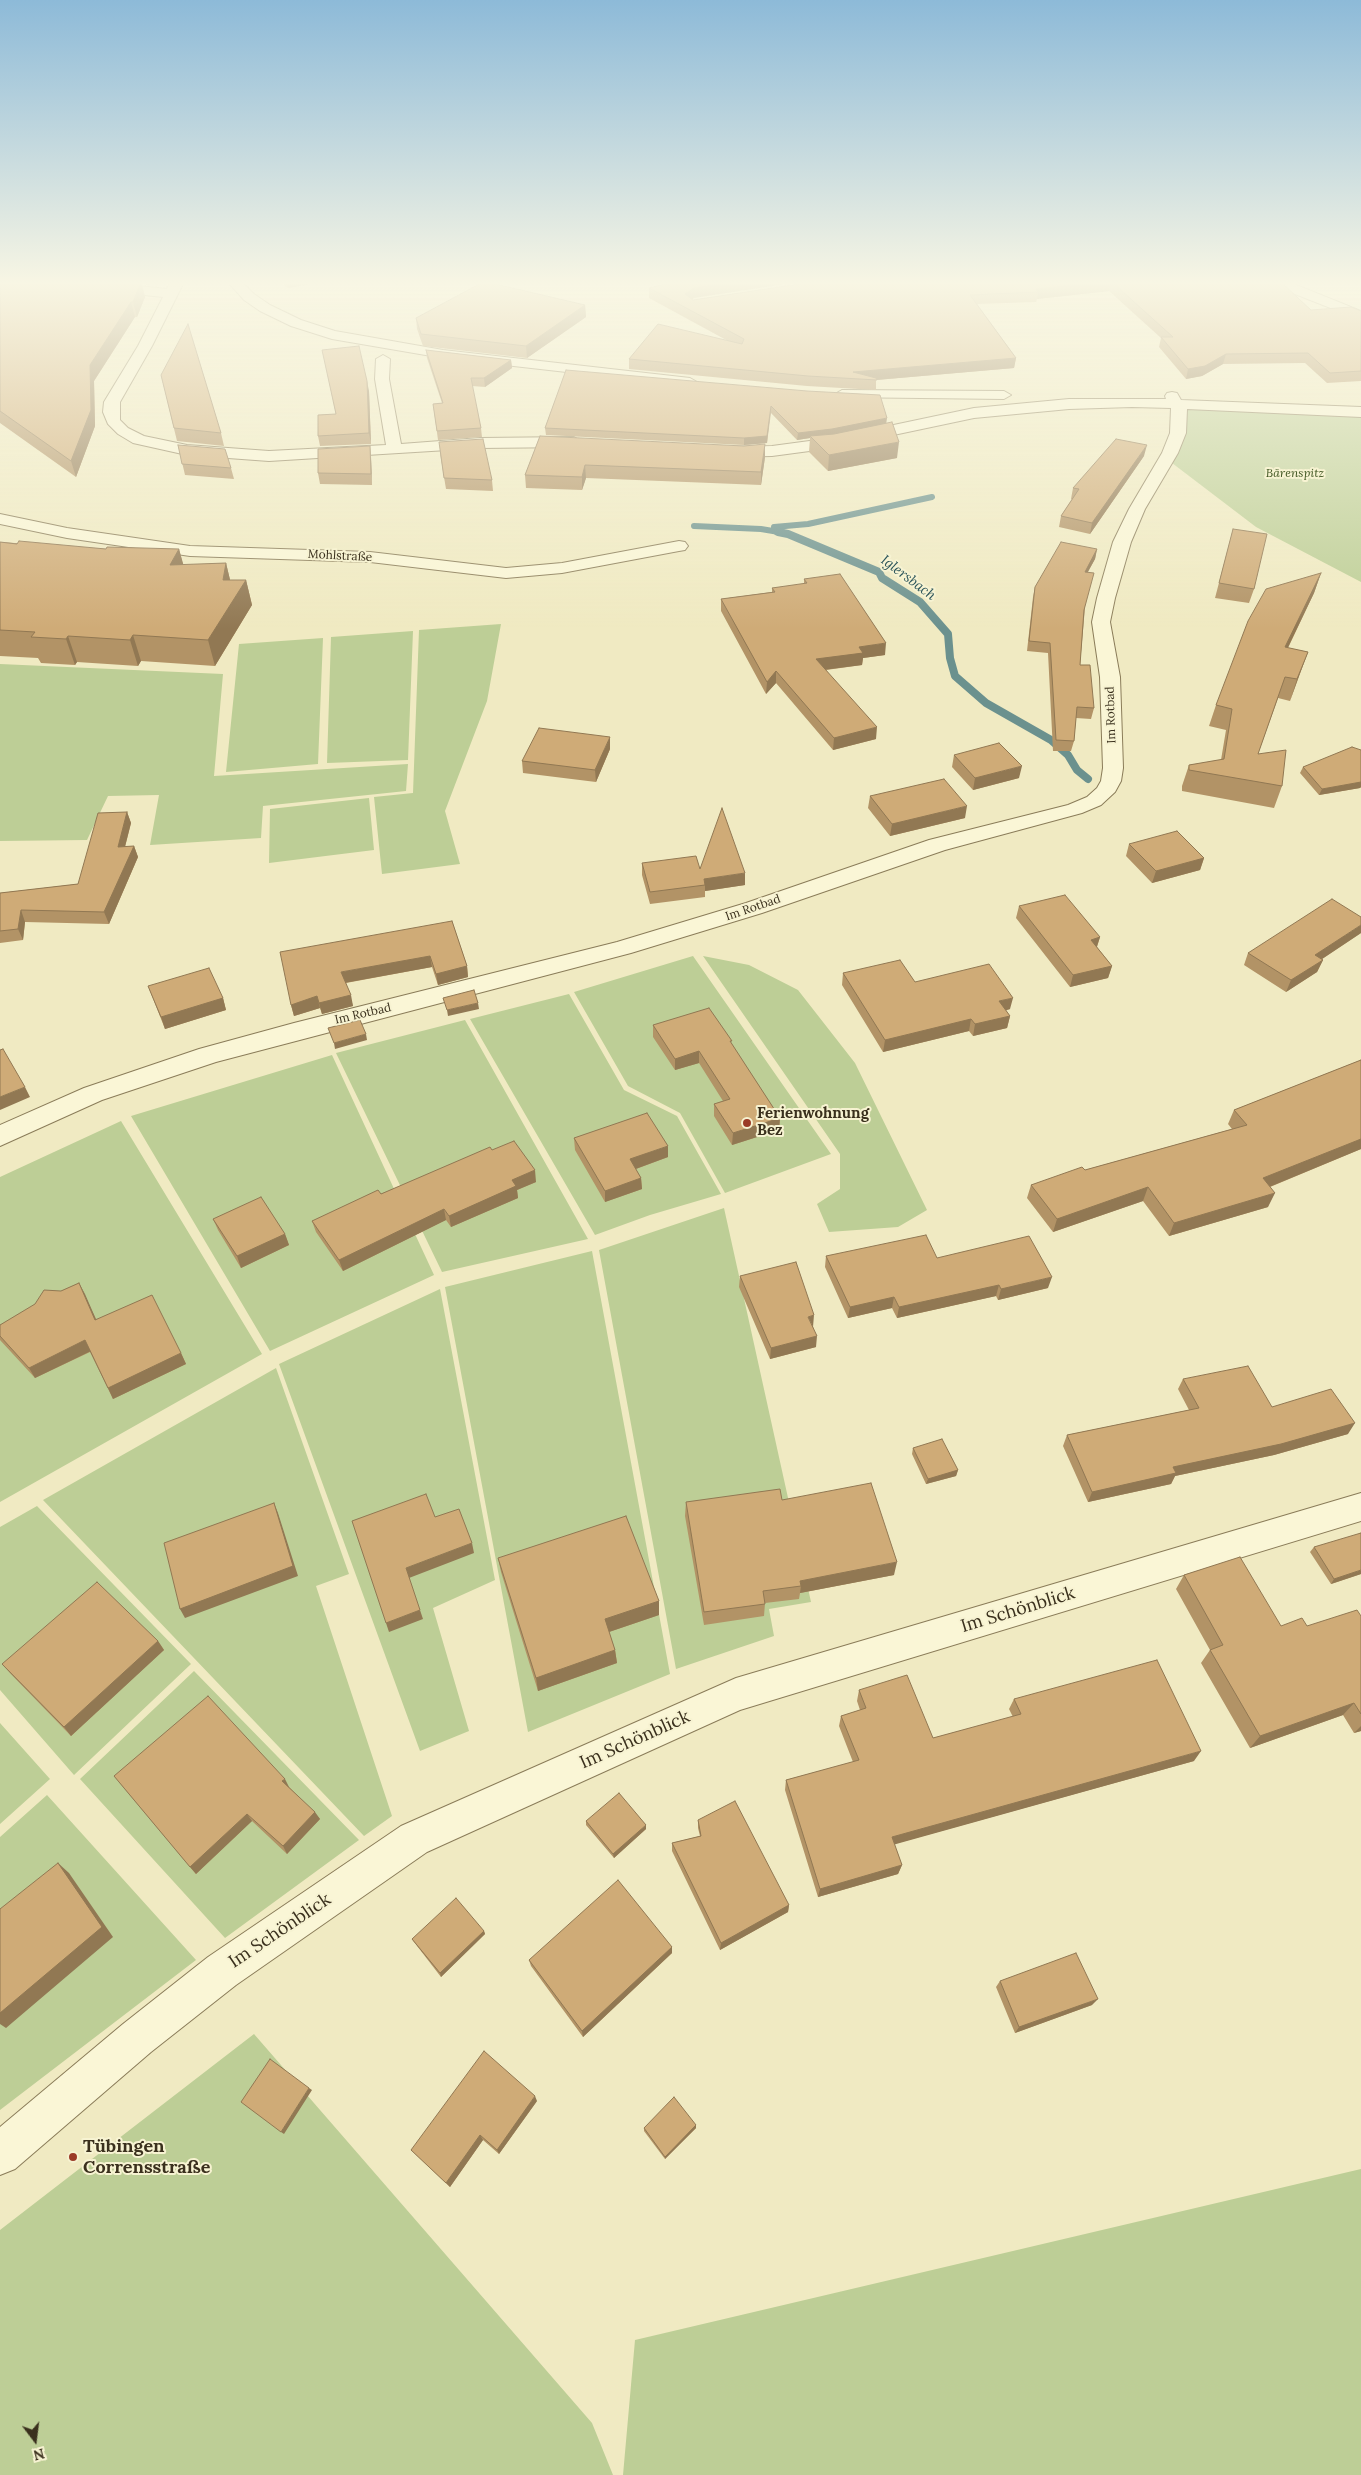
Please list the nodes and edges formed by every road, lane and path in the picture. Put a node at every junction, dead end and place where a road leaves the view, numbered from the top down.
1 (114, 398) edge
2 (385, 398) edge
3 (964, 398) edge
4 (1134, 398) edge
5 (1174, 400) junction
6 (1361, 405) edge
7 (1361, 412) edge
8 (974, 413) junction
9 (590, 444) edge
10 (394, 449) junction
11 (708, 452) edge
12 (0, 519) edge
13 (679, 546) dead end
14 (0, 1136) edge
15 (1361, 1508) edge
16 (0, 2154) edge

1 - 10 street
2 - 10 street
3 - 8 street
4 - 5 street
5 - 6 street
5 - 7 street
5 - 8 street
5 - 14 street, Im Rotbad
8 - 11 street
9 - 10 street
12 - 13 street, Mohlstraße
15 - 16 street, Im Schönblick

